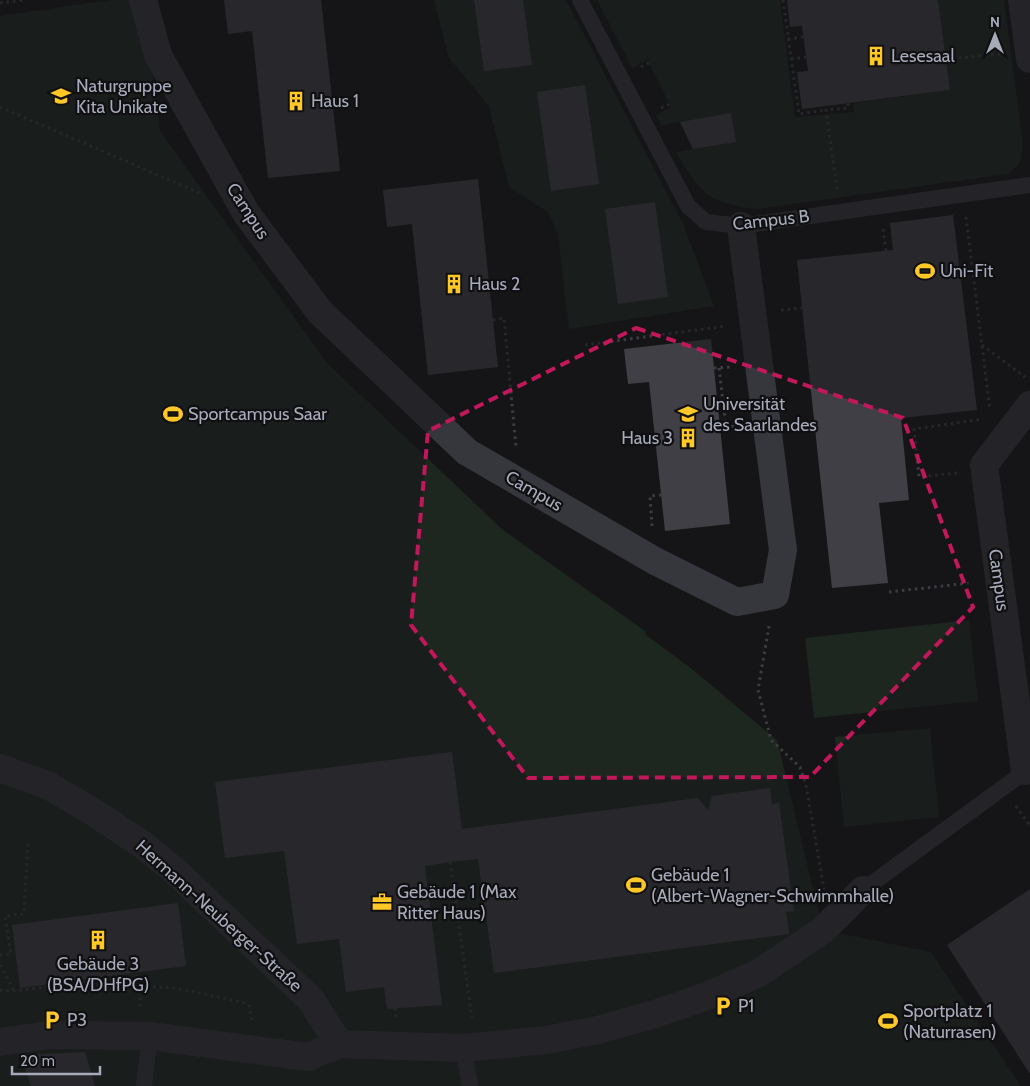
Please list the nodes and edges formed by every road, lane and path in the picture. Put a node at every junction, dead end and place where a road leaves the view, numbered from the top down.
1 (23, 0) edge
2 (143, 0) edge
3 (580, 0) edge
4 (783, 0) edge
5 (1022, 0) edge
6 (0, 3) edge
7 (803, 37) dead end
8 (788, 39) junction
9 (1030, 54) edge
10 (806, 57) dead end
11 (791, 59) junction
12 (946, 59) dead end
13 (848, 103) dead end
14 (0, 107) edge
15 (826, 110) junction
16 (1030, 185) edge
17 (964, 194) junction
18 (838, 198) dead end
19 (246, 214) junction
20 (883, 225) dead end
21 (741, 226) junction
22 (891, 288) junction
23 (898, 288) dead end
24 (802, 308) dead end
25 (774, 311) dead end
26 (493, 320) dead end
27 (902, 320) dead end
28 (709, 328) dead end
29 (585, 345) dead end
30 (982, 345) junction
31 (900, 348) dead end
32 (905, 353) dead end
33 (714, 368) dead end
34 (1030, 380) edge
35 (1030, 405) edge
36 (767, 423) junction
37 (956, 473) dead end
38 (519, 482) junction
39 (999, 580) junction
40 (889, 592) dead end
41 (775, 595) junction
42 (0, 768) edge
43 (1027, 769) edge
44 (28, 841) dead end
45 (450, 862) dead end
46 (864, 890) joint
47 (830, 924) junction
48 (0, 955) edge
49 (0, 965) edge
50 (140, 986) junction
51 (0, 990) edge
52 (14, 991) junction
53 (140, 1002) dead end
54 (150, 1036) junction
55 (0, 1042) edge
56 (339, 1044) junction
57 (470, 1048) junction
58 (249, 1050) junction
59 (144, 1086) edge
60 (470, 1086) edge

1 - 6 path
2 - 19 street, Campus
3 - 21 lane, Campus B
4 - 8 path
5 - 9 street
7 - 8 path
8 - 11 path
9 - 12 path
10 - 11 path
11 - 15 path
13 - 15 path
14 - 19 path
15 - 18 path
16 - 17 lane, Campus B
17 - 21 lane, Campus B
17 - 30 path
19 - 38 street, Campus
20 - 22 path
21 - 36 street
22 - 23 path
22 - 27 path
24 - 25 path
26 - 38 path
28 - 29 path
30 - 34 path
30 - 37 path
31 - 32 path
33 - 36 path
35 - 39 street, Campus
36 - 41 street
38 - 41 street, Campus
39 - 40 path
39 - 43 street, Campus
41 - 47 path
42 - 56 street, Hermann-Neuberger-Straße
43 - 46 lane
44 - 48 path
45 - 57 path
46 - 47 street
47 - 57 street
49 - 52 path
50 - 52 path
50 - 53 path
50 - 58 path
51 - 52 path
54 - 55 street
54 - 58 street
54 - 59 lane
56 - 57 street
56 - 58 street
57 - 60 lane

